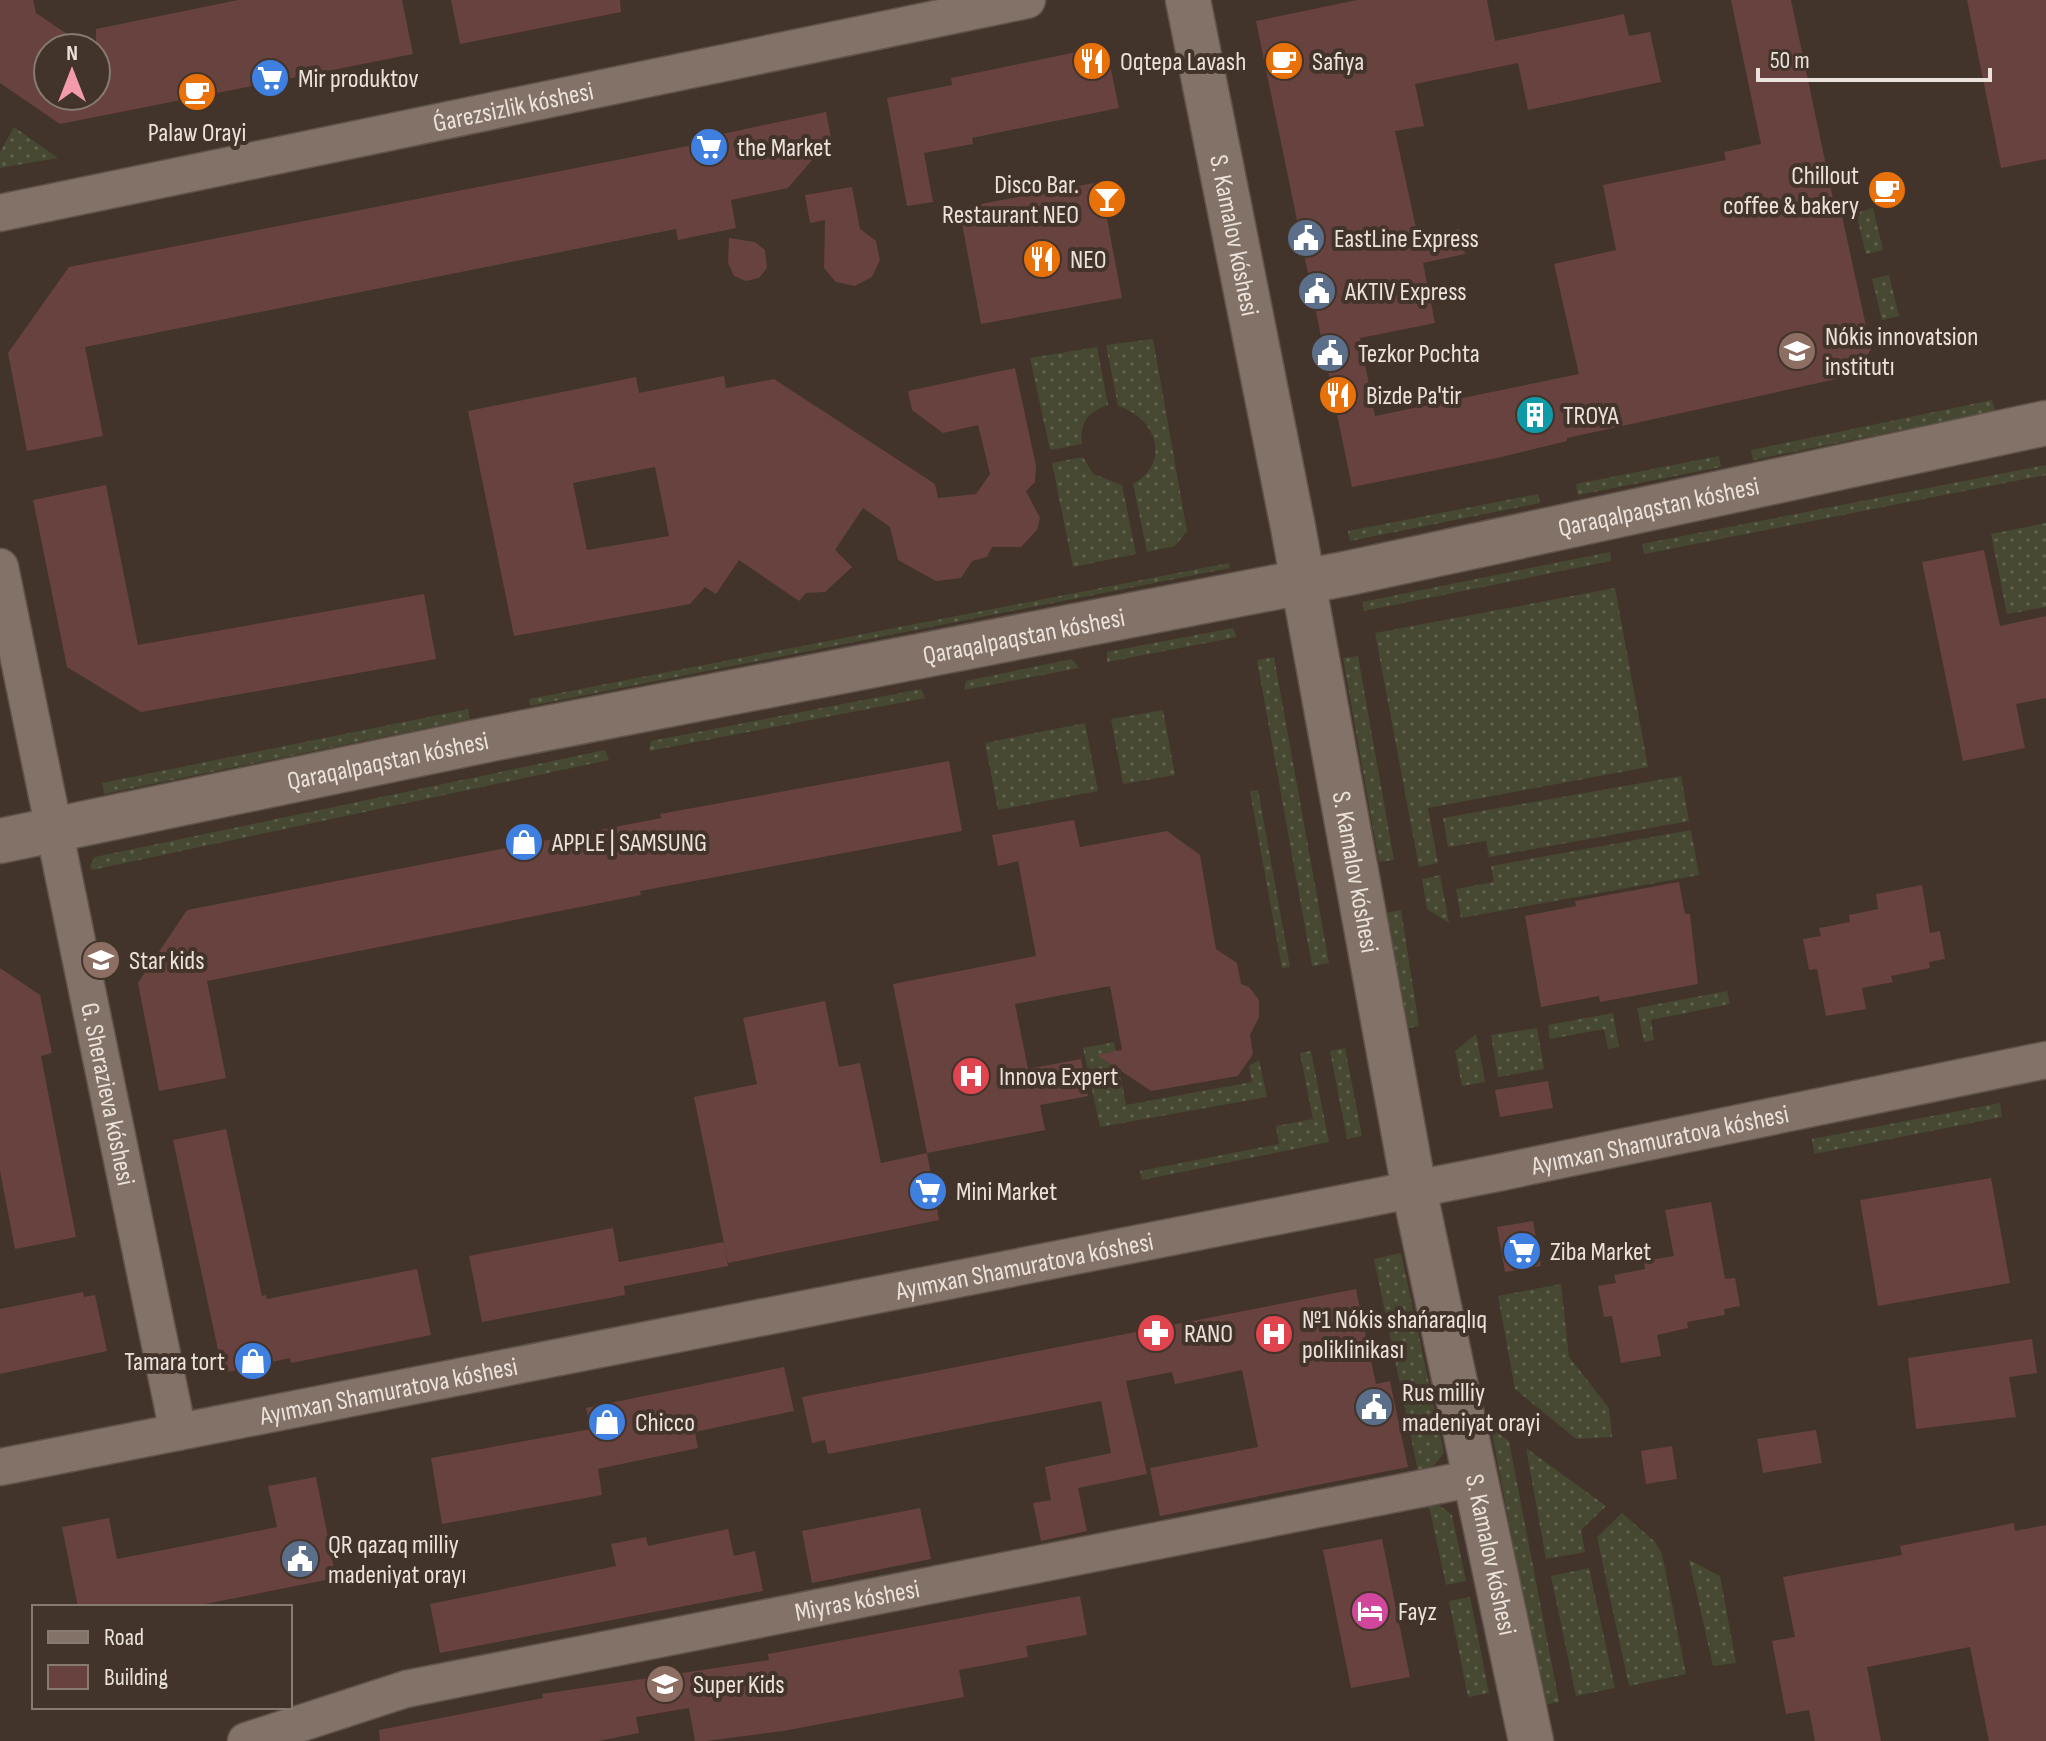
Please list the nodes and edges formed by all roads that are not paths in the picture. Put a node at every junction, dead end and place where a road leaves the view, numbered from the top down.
1 (1027, 0) edge
2 (1188, 0) edge
3 (0, 213) edge
4 (2046, 423) edge
5 (0, 567) edge
6 (1303, 582) junction
7 (53, 830) junction
8 (0, 841) edge
9 (2046, 1060) edge
10 (1414, 1189) junction
11 (178, 1432) junction
12 (0, 1467) edge
13 (1475, 1478) junction
14 (246, 1741) edge
15 (1531, 1741) edge

1 - 3 street, Ǵarezsizlik kóshesi
2 - 6 street, S. Kamalov kóshesi
4 - 6 street, Qaraqalpaqstan kóshesi
5 - 7 street, G. Sherazieva kóshesi
6 - 7 street, Qaraqalpaqstan kóshesi
6 - 10 street, S. Kamalov kóshesi
7 - 8 street, Qaraqalpaqstan kóshesi
7 - 11 street, G. Sherazieva kóshesi
9 - 10 street, Ayımxan Shamuratova kóshesi
10 - 11 street, Ayımxan Shamuratova kóshesi
10 - 13 street, S. Kamalov kóshesi
11 - 12 street, Ayımxan Shamuratova kóshesi
13 - 14 street, Miyras kóshesi
13 - 15 street, S. Kamalov kóshesi

